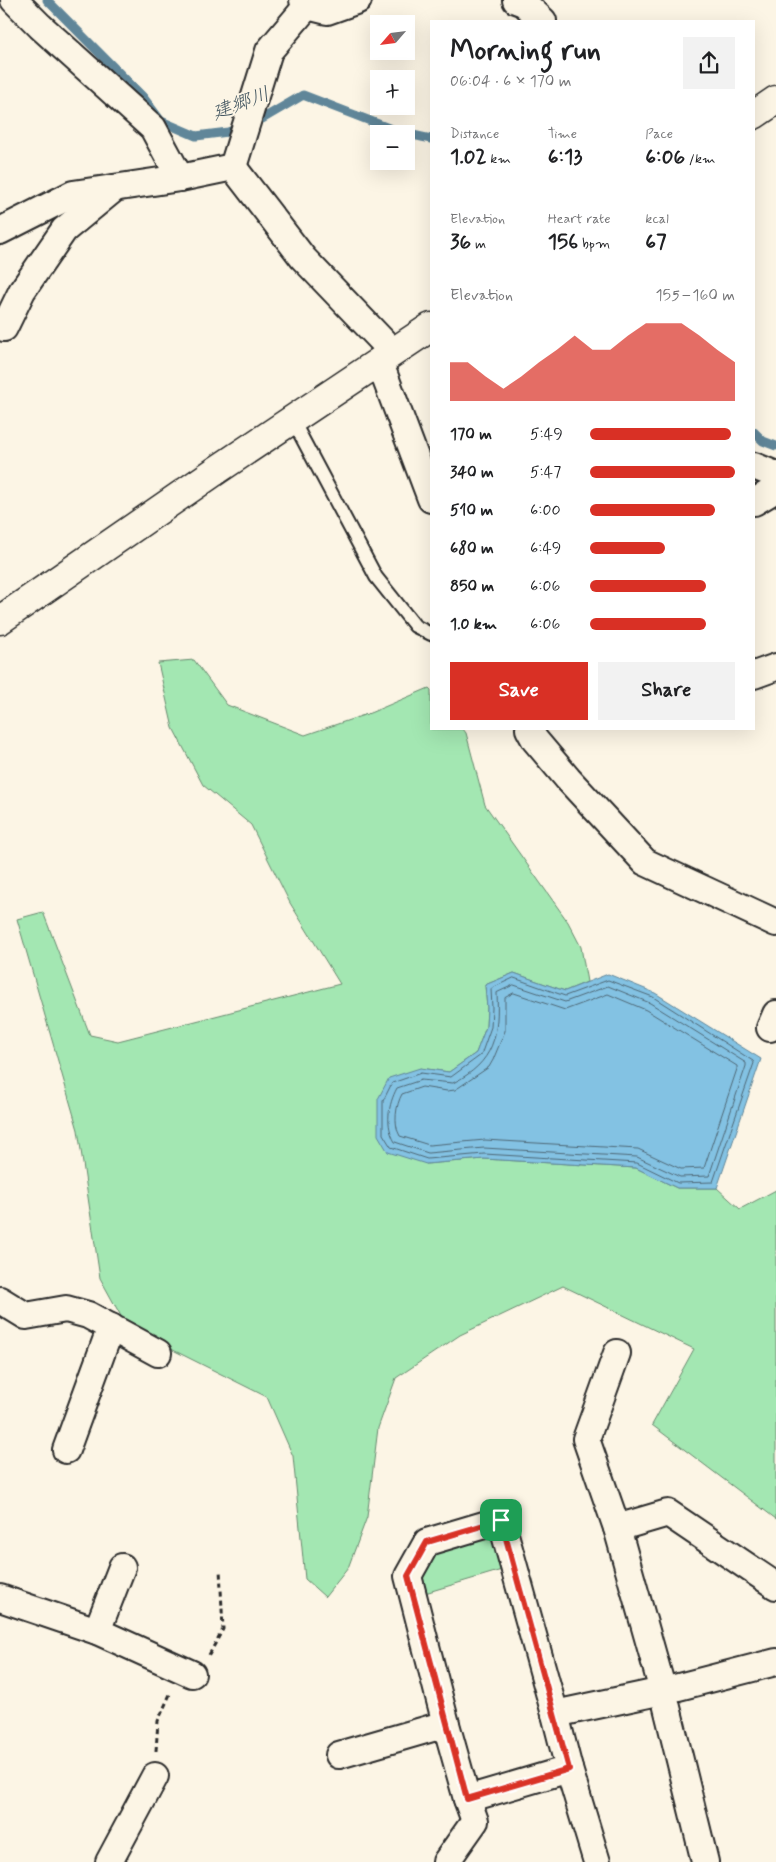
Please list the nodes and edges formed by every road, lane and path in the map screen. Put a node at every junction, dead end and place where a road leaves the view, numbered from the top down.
1 (14, 0) edge
2 (358, 0) edge
3 (516, 0) edge
4 (305, 3) edge
5 (542, 20) edge
6 (776, 100) edge
7 (755, 113) edge
8 (234, 161) junction
9 (180, 178) junction
10 (116, 187) junction
11 (0, 230) edge
12 (4, 328) dead end
13 (430, 328) edge
14 (386, 356) junction
15 (292, 419) junction
16 (755, 466) edge
17 (776, 475) edge
18 (776, 489) edge
19 (430, 496) edge
20 (755, 501) edge
21 (0, 620) edge
22 (430, 634) edge
23 (776, 667) edge
24 (755, 675) edge
25 (530, 730) edge
26 (776, 923) edge
27 (0, 1300) edge
28 (111, 1327) junction
29 (158, 1353) dead end
30 (617, 1353) dead end
31 (66, 1450) dead end
32 (617, 1528) junction
33 (122, 1567) dead end
34 (776, 1586) edge
35 (0, 1598) edge
36 (97, 1631) junction
37 (776, 1662) edge
38 (192, 1674) dead end
39 (663, 1691) junction
40 (555, 1714) junction
41 (446, 1724) junction
42 (339, 1755) dead end
43 (569, 1769) junction
44 (155, 1776) dead end
45 (467, 1799) junction
46 (109, 1862) edge
47 (446, 1862) edge
48 (597, 1862) edge
49 (705, 1862) edge

1 - 9 street
2 - 4 street
3 - 5 street
4 - 8 street
6 - 7 street
8 - 9 street
8 - 14 street
9 - 10 street
10 - 11 street
10 - 12 street
13 - 14 street
14 - 15 street
14 - 19 street
15 - 21 street
15 - 22 lane
16 - 17 street
18 - 20 street
23 - 24 street
25 - 26 street
27 - 28 street
28 - 29 street
28 - 31 street
30 - 32 street
32 - 34 street
32 - 39 street
33 - 36 street
35 - 36 street
36 - 38 street
37 - 39 street
39 - 40 street
39 - 49 street
40 - 41 street
40 - 43 street
41 - 42 street
41 - 45 street
43 - 45 street
43 - 48 street
44 - 46 street
45 - 47 street

